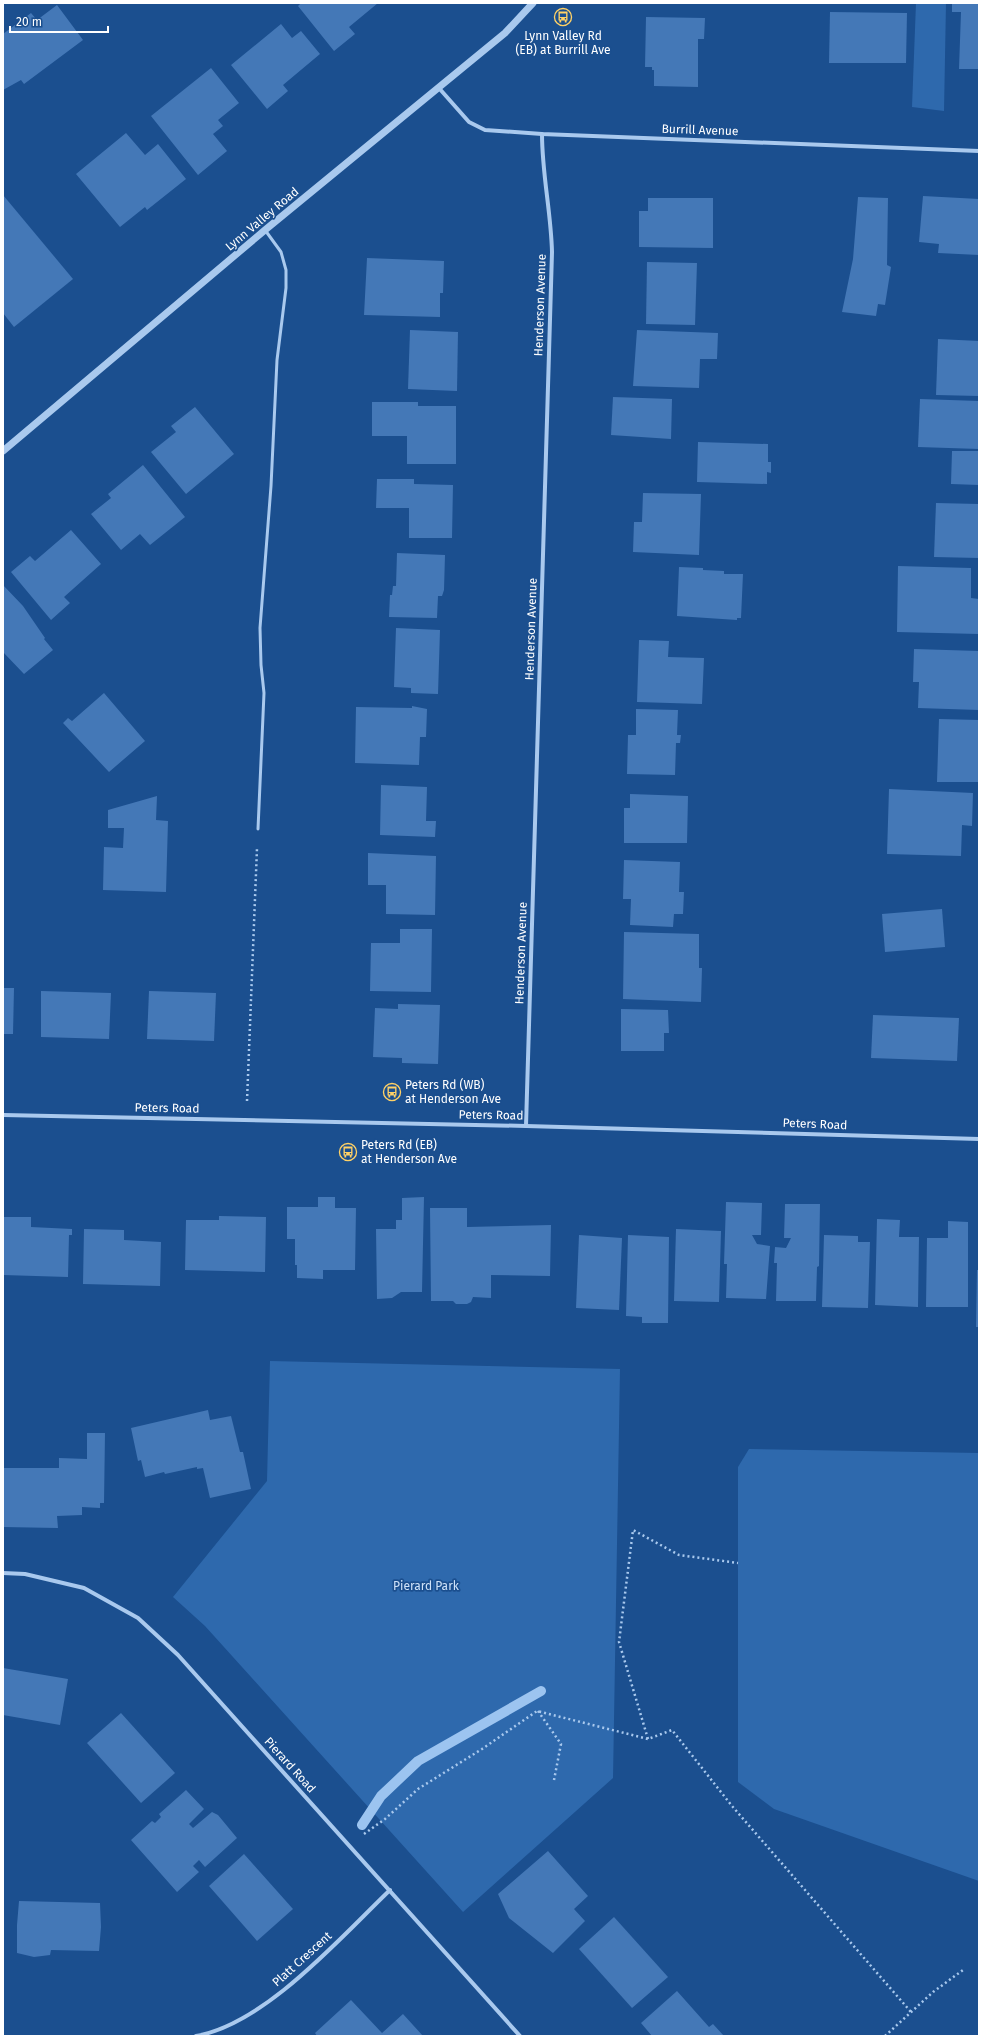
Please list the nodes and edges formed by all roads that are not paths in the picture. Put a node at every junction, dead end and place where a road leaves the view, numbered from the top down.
1 (533, 3) edge
2 (438, 87) junction
3 (542, 134) junction
4 (979, 151) edge
5 (265, 230) junction
6 (3, 451) edge
7 (258, 829) road end
8 (3, 1115) edge
9 (526, 1126) junction
10 (979, 1139) edge
11 (3, 1573) edge
12 (390, 1890) junction
13 (196, 2036) edge
14 (520, 2036) edge

1 - 2 street, Lynn Valley Road
2 - 3 street, Burrill Avenue
2 - 5 street, Lynn Valley Road
3 - 4 street, Burrill Avenue
3 - 9 street, Henderson Avenue
5 - 6 street, Lynn Valley Road
5 - 7 lane
8 - 9 street, Peters Road
9 - 10 street, Peters Road
11 - 12 street, Pierard Road
12 - 13 street, Platt Crescent
12 - 14 street, Pierard Road

